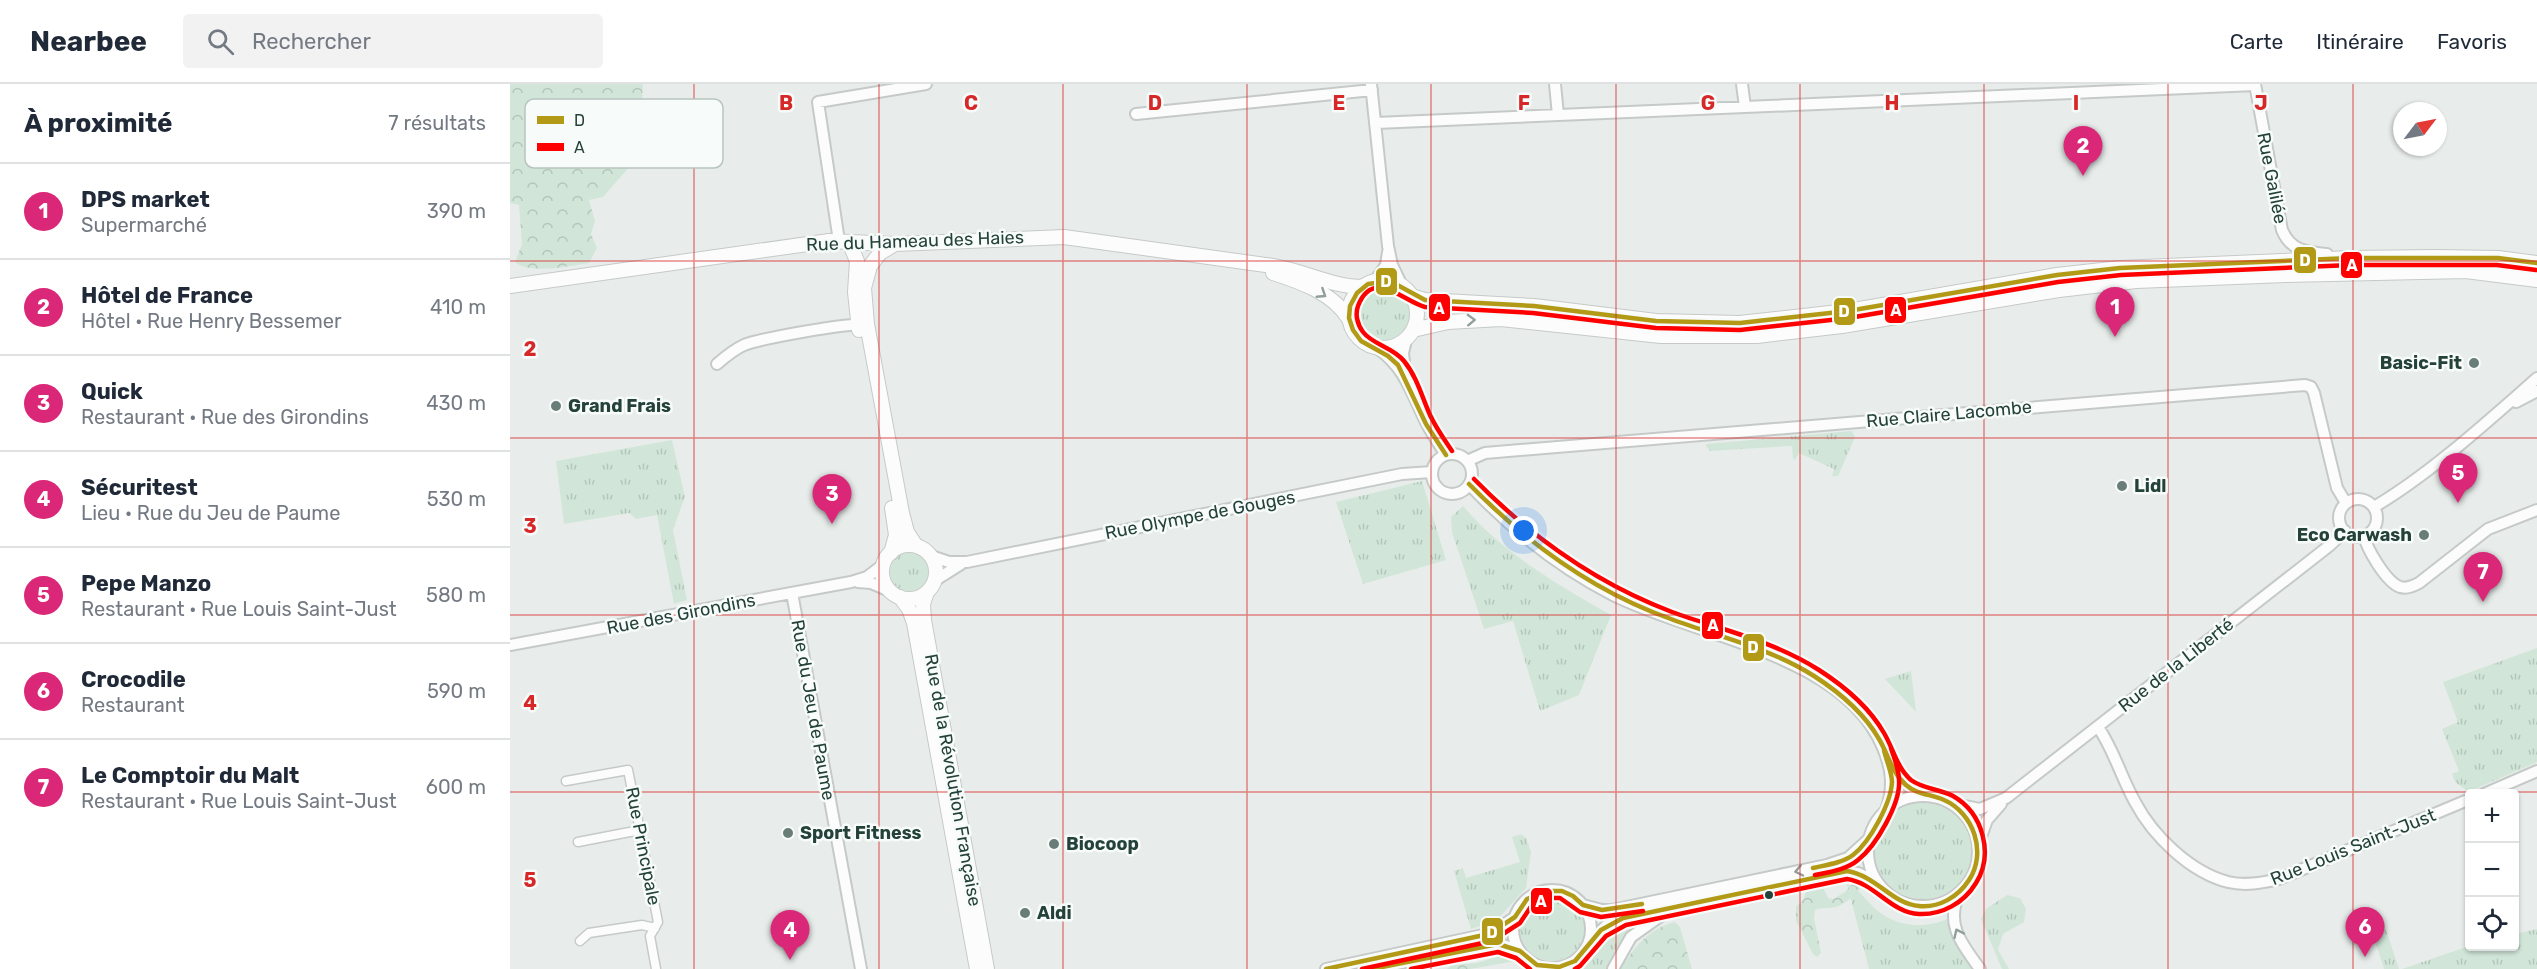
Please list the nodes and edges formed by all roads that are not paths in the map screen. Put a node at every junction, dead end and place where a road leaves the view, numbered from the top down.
1 (926, 84) edge
2 (1555, 84) edge
3 (1742, 84) edge
4 (2255, 84) edge
5 (1372, 87) edge
6 (1745, 107) junction
7 (1136, 114) dead end
8 (1558, 115) junction
9 (1376, 123) junction
10 (844, 241) junction
11 (894, 244) junction
12 (1388, 246) junction
13 (2350, 258) junction
14 (2537, 263) edge
15 (1249, 264) junction
16 (2537, 280) edge
17 (1369, 284) junction
18 (510, 286) edge
19 (1406, 291) junction
20 (1349, 319) junction
21 (863, 327) junction
22 (1410, 335) junction
23 (1377, 348) junction
24 (717, 364) dead end
25 (1406, 378) junction
26 (2537, 378) edge
27 (2537, 391) edge
28 (2503, 410) junction
29 (1446, 455) junction
30 (1467, 461) junction
31 (1432, 472) junction
32 (1469, 484) junction
33 (2346, 503) junction
34 (2374, 507) junction
35 (2537, 510) edge
36 (2345, 531) junction
37 (2364, 536) junction
38 (916, 546) junction
39 (931, 556) junction
40 (887, 558) junction
41 (967, 562) junction
42 (851, 582) junction
43 (931, 587) junction
44 (792, 593) junction
45 (896, 594) junction
46 (510, 645) edge
47 (2098, 727) junction
48 (1888, 762) junction
49 (2537, 771) edge
50 (566, 781) dead end
51 (2496, 789) edge
52 (1925, 796) junction
53 (2006, 798) junction
54 (2465, 801) edge
55 (1950, 803) junction
56 (1886, 810) junction
57 (640, 830) junction
58 (1869, 838) junction
59 (578, 842) dead end
60 (1978, 848) junction
61 (1877, 882) junction
62 (1960, 892) junction
63 (1583, 904) junction
64 (1672, 908) junction
65 (1515, 917) junction
66 (656, 925) junction
67 (580, 941) dead end
68 (1588, 944) junction
69 (1520, 951) junction
70 (1582, 955) junction
71 (1540, 967) edge
72 (656, 969) edge
73 (861, 969) edge
74 (976, 969) edge
75 (987, 969) edge
76 (1326, 969) edge
77 (1372, 969) edge
78 (1572, 969) edge
79 (1613, 969) edge
80 (1980, 969) edge

1 - 10 street
2 - 8 street
3 - 6 street
4 - 6 street
4 - 13 street, Rue Galilée
5 - 7 street
5 - 9 street
6 - 8 street
8 - 9 street
9 - 12 street
10 - 11 street, Rue du Hameau des Haies
10 - 18 street, Rue du Hameau des Haies
10 - 21 street
11 - 15 street, Rue du Hameau des Haies
11 - 21 street
12 - 17 street
12 - 19 street
13 - 14 street
13 - 19 street
15 - 17 street, Rue du Hameau des Haies
15 -> 20 street, Rue du Hameau des Haies
22 -> 16 street
17 - 19 street
17 - 20 street
19 - 22 street
20 - 23 street
21 - 24 street
21 - 38 street
21 - 40 street
22 - 23 street
22 - 25 street
23 - 25 street
25 - 29 street
26 - 28 street
27 - 28 street
28 - 34 street
29 - 30 street
29 - 31 street
30 - 32 street
30 - 33 street, Rue Claire Lacombe
31 - 32 street
31 - 41 street, Rue Olympe de Gouges
32 - 48 street
33 - 34 street
33 - 36 street
34 - 37 street
35 - 37 street
36 - 37 street
36 - 47 street, Rue de la Liberté
38 - 39 street
38 - 40 street
39 - 41 street, Rue Olympe de Gouges
39 - 43 street
40 - 42 street, Rue des Girondins
40 - 45 street
41 - 43 street, Rue Olympe de Gouges
42 - 44 street, Rue des Girondins
42 - 45 street, Rue des Girondins
43 - 45 street
43 - 75 street, Rue de la Révolution Française
44 - 46 street, Rue des Girondins
44 - 73 street, Rue du Jeu de Paume
45 - 74 street, Rue de la Révolution Française
47 - 53 street, Rue de la Liberté
47 - 54 street, Rue Louis Saint-Just
48 - 52 street
48 - 56 street
49 - 51 street
50 - 57 street, Rue Principale
52 - 55 street
52 - 56 street
53 - 55 street, Rue de la Liberté
53 - 60 street, Rue de la Liberté
55 - 60 street
56 - 58 street
57 - 59 street
57 - 66 street, Rue Principale
58 - 61 street
58 -> 63 street
60 - 62 street
61 - 62 street
61 - 64 street
80 -> 62 street
63 - 65 street
63 - 68 street
64 - 68 street
64 - 79 street
65 - 69 street
65 - 76 street
66 - 67 street
66 - 72 street, Rue Principale
68 - 70 street
69 - 71 street
69 - 77 street
70 - 71 street
70 - 78 street

